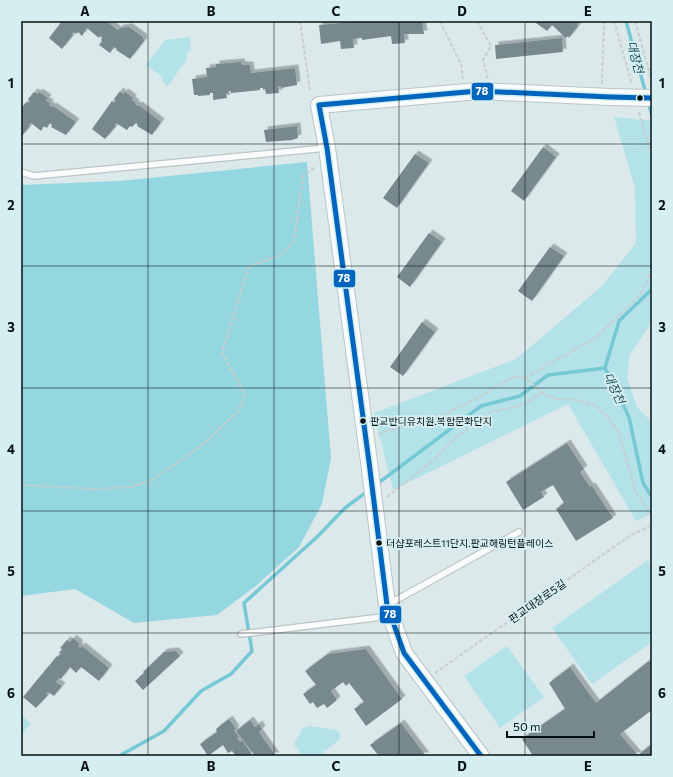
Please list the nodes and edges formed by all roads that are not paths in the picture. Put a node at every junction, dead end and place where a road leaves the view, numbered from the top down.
1 (652, 98) edge
2 (327, 153) junction
3 (21, 172) edge
4 (519, 532) dead end
5 (389, 611) junction
6 (241, 634) dead end
7 (481, 756) edge

1 - 2 street, bridge
2 - 3 lane
2 - 5 street
4 - 5 lane
5 - 6 lane
5 - 7 street

